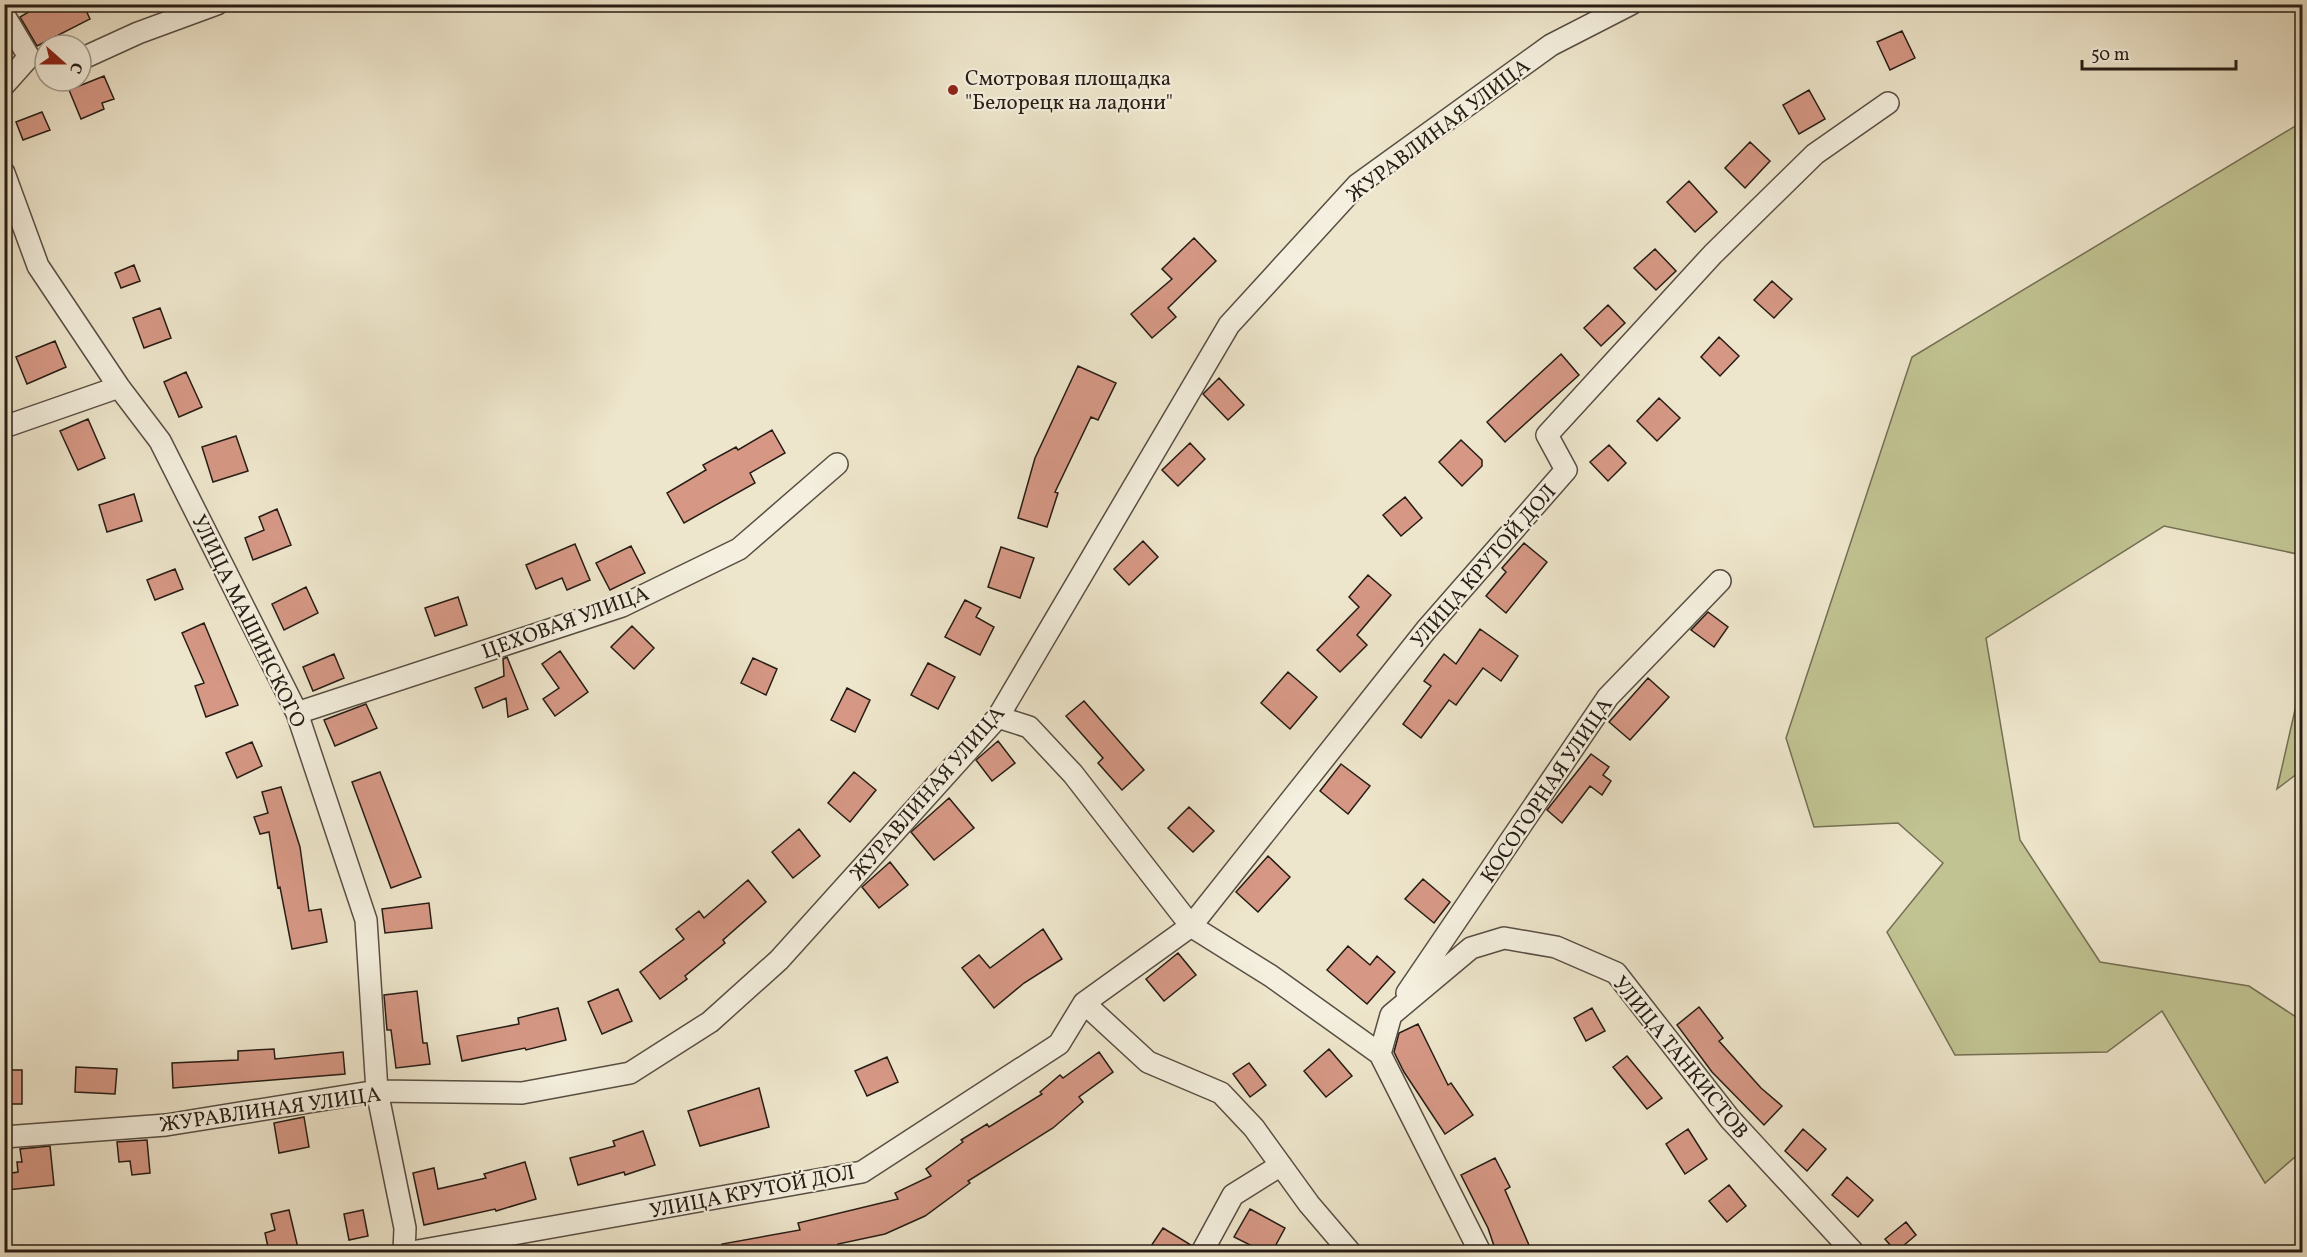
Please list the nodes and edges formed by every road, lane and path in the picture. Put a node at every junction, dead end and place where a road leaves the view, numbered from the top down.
1 (217, 4) edge
2 (1631, 4) edge
3 (4, 15) edge
4 (33, 54) edge
5 (93, 54) edge
6 (33, 62) edge
7 (4, 85) edge
8 (1888, 103) dead end
9 (4, 173) edge
10 (119, 387) junction
11 (4, 427) edge
12 (837, 464) dead end
13 (1720, 581) dead end
14 (297, 713) junction
15 (998, 717) junction
16 (1191, 927) junction
17 (1084, 1003) junction
18 (1391, 1015) junction
19 (1380, 1054) junction
20 (377, 1091) junction
21 (4, 1137) edge
22 (1281, 1165) junction
23 (404, 1252) edge
24 (412, 1252) edge
25 (1202, 1252) edge
26 (1350, 1252) edge
27 (1480, 1252) edge
28 (1852, 1252) edge

1 - 5 street
2 - 15 street, ЖУРАВЛИНАЯ УЛИЦА
3 - 4 street
6 - 7 street
8 - 16 street, УЛИЦА КРУТОЙ ДОЛ
9 - 10 street, УЛИЦА МАШИНСКОГО
10 - 11 street
10 - 14 street, УЛИЦА МАШИНСКОГО
12 - 14 street, ЦЕХОВАЯ УЛИЦА
13 - 18 street, КОСОГОРНАЯ УЛИЦА
14 - 20 street, УЛИЦА МАШИНСКОГО
15 - 16 street
15 - 20 street, ЖУРАВЛИНАЯ УЛИЦА
16 - 17 street, УЛИЦА КРУТОЙ ДОЛ
16 - 19 street
17 - 22 street
17 - 24 street, УЛИЦА КРУТОЙ ДОЛ
18 - 19 street
18 - 28 street, УЛИЦА ТАНКИСТОВ
19 - 27 street
20 - 21 street, ЖУРАВЛИНАЯ УЛИЦА
20 - 23 street, УЛИЦА МАШИНСКОГО
22 - 25 street
22 - 26 street

